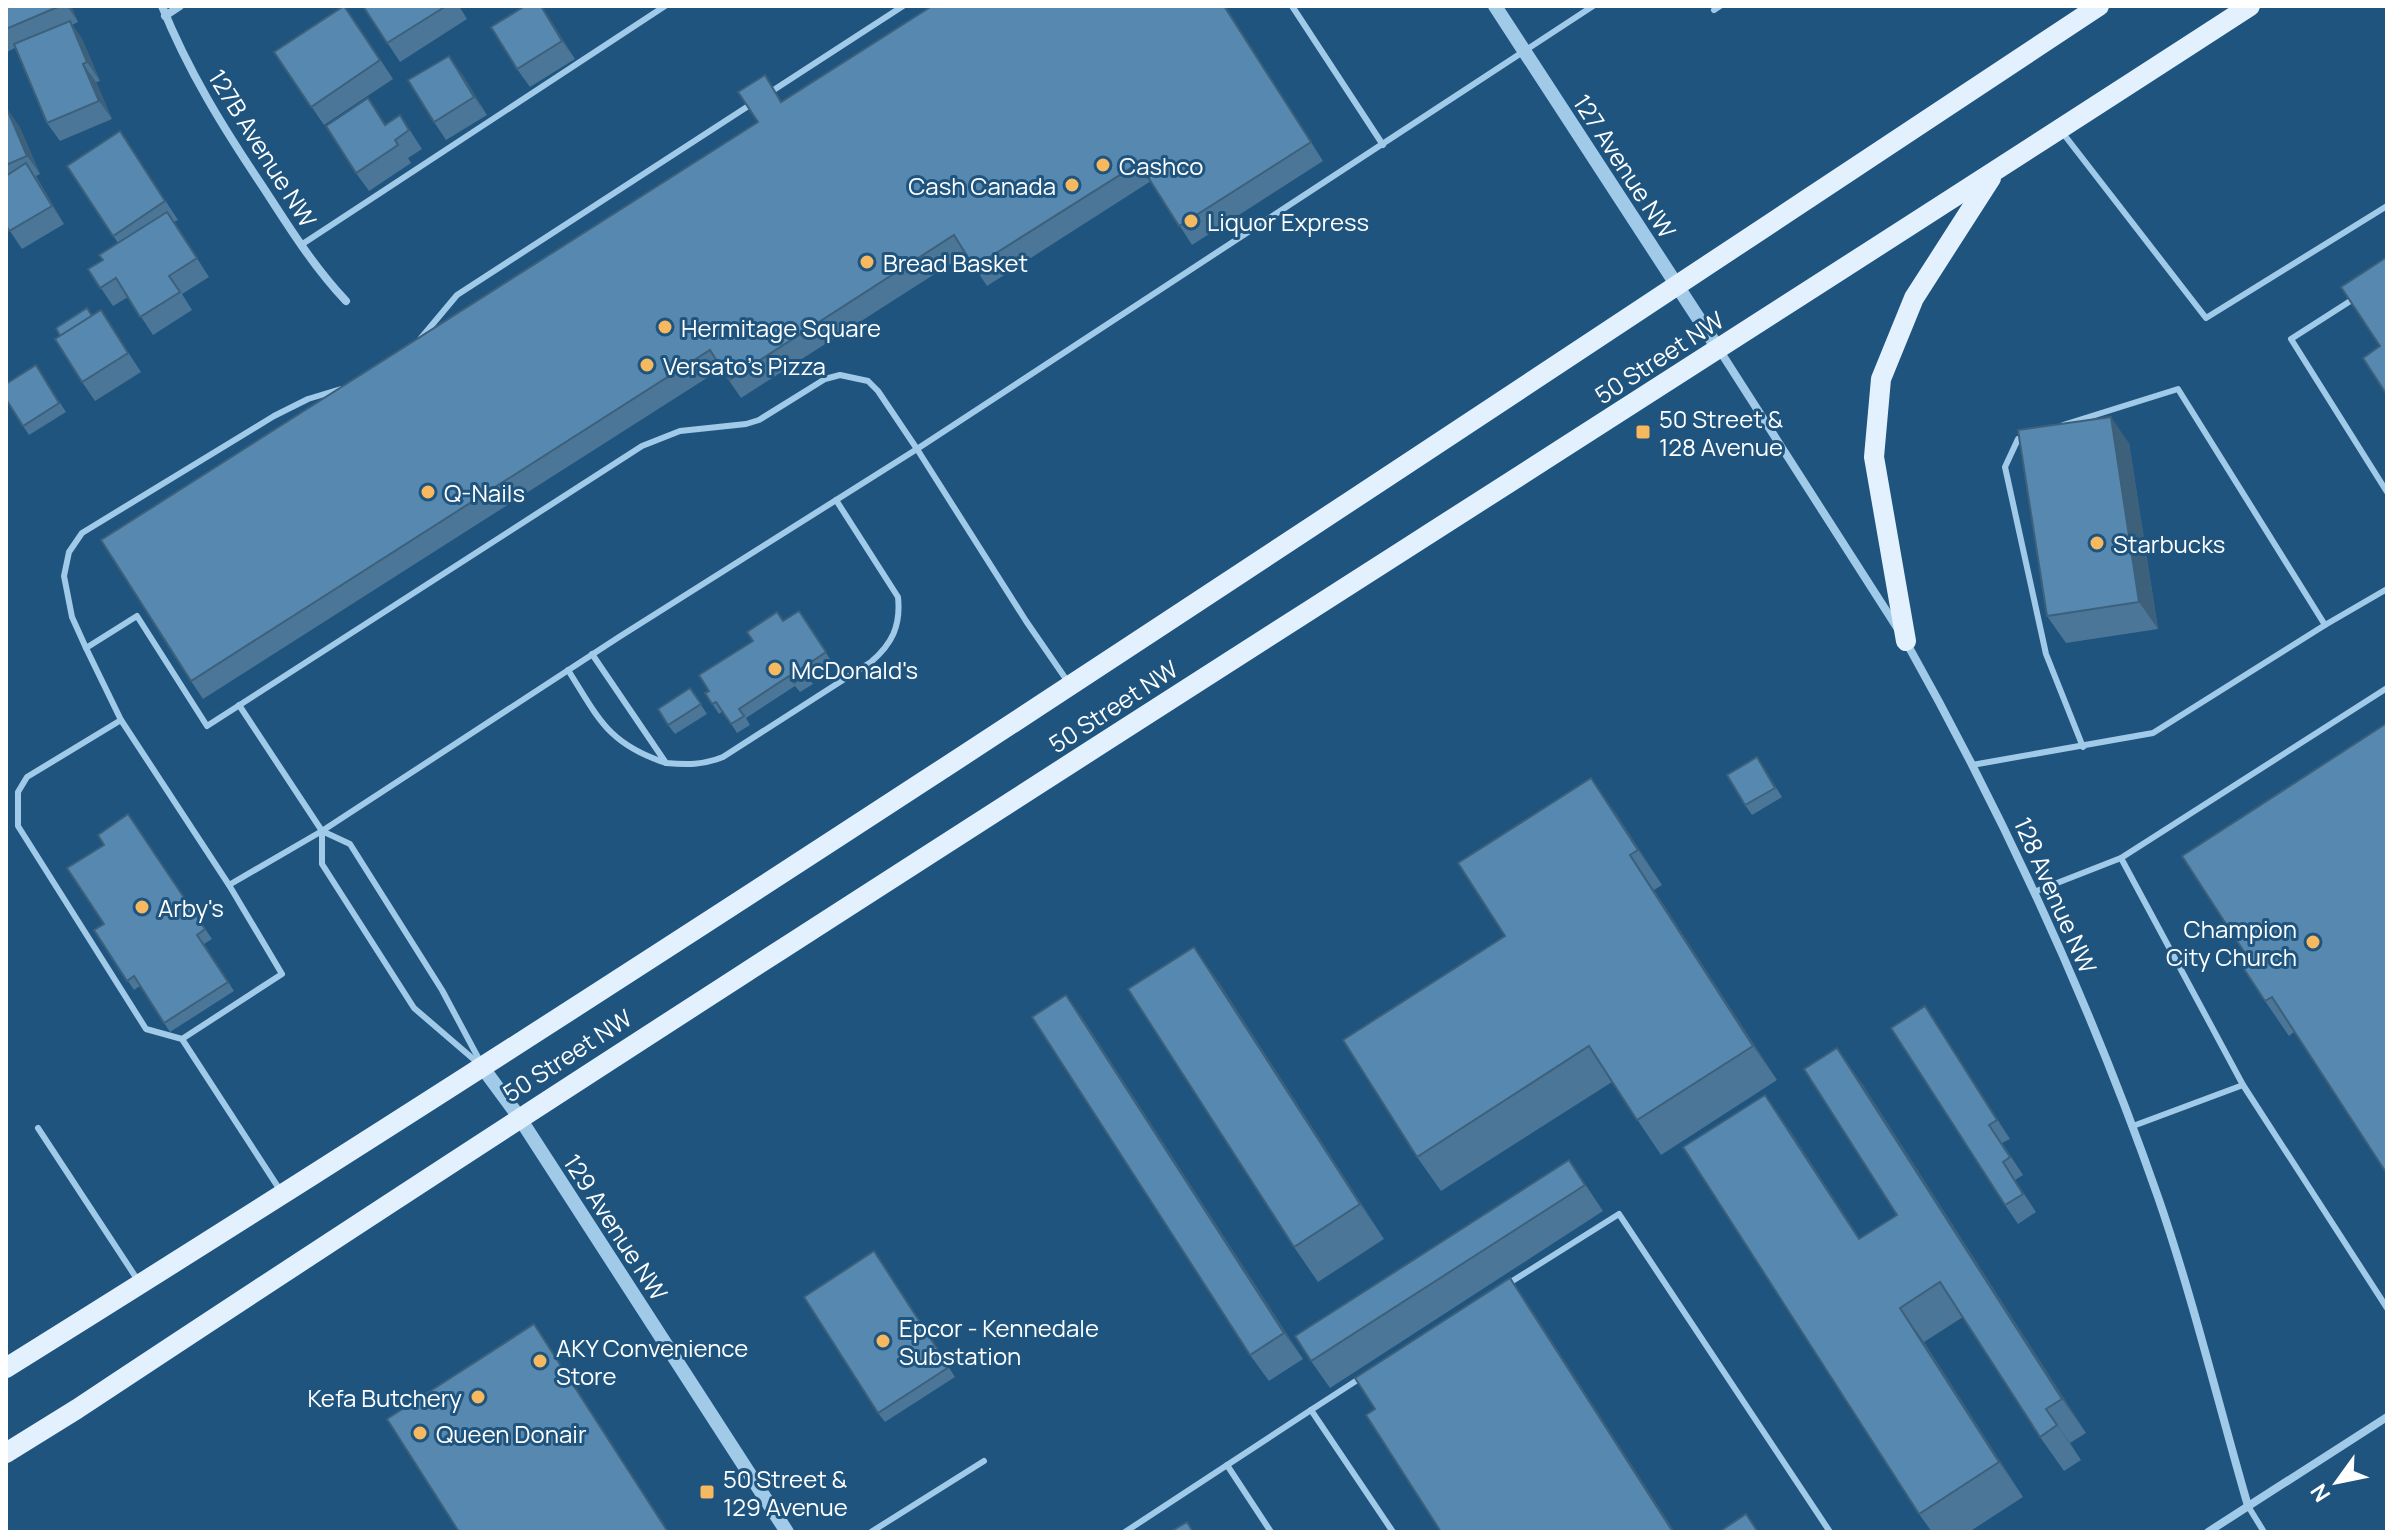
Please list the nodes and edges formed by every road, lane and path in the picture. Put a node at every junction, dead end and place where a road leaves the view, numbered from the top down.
1 (162, 6) edge
2 (180, 6) edge
3 (665, 6) edge
4 (903, 6) edge
5 (1292, 6) edge
6 (1495, 6) edge
7 (1593, 6) edge
8 (2099, 6) edge
9 (2250, 6) edge
10 (165, 16) junction
11 (1524, 52) junction
12 (2060, 129) junction
13 (1383, 145) junction
14 (1995, 170) junction
15 (2387, 206) edge
16 (301, 245) junction
17 (1677, 285) junction
18 (2363, 293) edge
19 (346, 301) dead end
20 (417, 343) edge
21 (1719, 350) junction
22 (350, 385) edge
23 (2061, 426) edge
24 (2032, 435) edge
25 (917, 449) junction
26 (2387, 492) edge
27 (836, 500) junction
28 (2387, 589) edge
29 (2325, 625) junction
30 (1906, 641) junction
31 (86, 648) junction
32 (592, 654) junction
33 (568, 670) junction
34 (1070, 684) junction
35 (2387, 688) edge
36 (239, 705) junction
37 (121, 720) junction
38 (2083, 747) junction
39 (666, 763) junction
40 (1972, 765) junction
41 (322, 831) junction
42 (2121, 858) junction
43 (229, 885) junction
44 (2034, 892) junction
45 (182, 1039) junction
46 (483, 1068) junction
47 (2243, 1085) junction
48 (519, 1117) junction
49 (2133, 1126) junction
50 (38, 1128) dead end
51 (282, 1193) junction
52 (140, 1284) junction
53 (1498, 1290) edge
54 (2387, 1308) edge
55 (6, 1368) edge
56 (1364, 1376) edge
57 (1311, 1410) junction
58 (2387, 1417) edge
59 (6, 1453) edge
60 (984, 1461) dead end
61 (1227, 1465) junction
62 (2248, 1506) junction
63 (787, 1532) edge
64 (871, 1532) edge
65 (1125, 1532) edge
66 (1271, 1532) edge
67 (1393, 1532) edge
68 (1830, 1532) edge
69 (2208, 1532) edge
70 (2264, 1532) edge

1 - 10 street, 127B Avenue NW
2 - 10 street
3 - 16 lane
4 - 20 lane
5 - 13 lane
6 - 11 street, 127 Avenue NW
7 - 11 lane
8 - 17 main road, 50 Street NW
9 - 12 main road, 50 Street NW
10 - 16 street, 127B Avenue NW
11 - 13 lane
11 - 17 street, 127 Avenue NW
12 - 14 main road, 50 Street NW
12 - 15 lane
13 - 25 lane
14 - 21 main road, 50 Street NW
14 - 30 main road
16 - 19 street, 127B Avenue NW
17 - 21 street, 127 Avenue NW
17 - 34 main road, 50 Street NW
18 - 26 lane
21 - 30 street, 128 Avenue NW
21 - 48 main road, 50 Street NW
22 - 31 lane
23 - 29 lane
24 - 38 lane
25 - 27 lane
25 - 34 lane
25 - 36 lane
27 - 32 lane
27 - 39 lane
28 - 29 lane
29 - 38 lane
30 - 40 street, 128 Avenue NW
31 - 36 lane
31 - 37 lane
32 - 33 lane
32 - 39 lane
33 - 39 lane
33 - 41 lane
34 - 46 main road, 50 Street NW
35 - 42 lane
36 - 41 lane
37 - 43 lane
37 - 45 lane
38 - 40 lane
40 - 44 street, 128 Avenue NW
41 - 43 lane
41 - 46 lane
41 - 46 lane
42 - 44 lane
42 - 47 lane
43 - 45 lane
44 - 49 street, 128 Avenue NW
45 - 51 lane
46 - 48 street, 129 Avenue NW
46 - 51 main road, 50 Street NW
47 - 49 lane
47 - 54 lane
48 - 59 main road, 50 Street NW
48 - 63 street, 129 Avenue NW
49 - 62 street, 128 Avenue NW
50 - 52 lane
51 - 52 main road, 50 Street NW
52 - 55 main road, 50 Street NW
53 - 68 lane
56 - 57 lane
57 - 61 lane
57 - 67 lane
58 - 62 street
60 - 64 lane
61 - 65 lane
61 - 66 lane
62 - 69 street
62 - 70 lane

